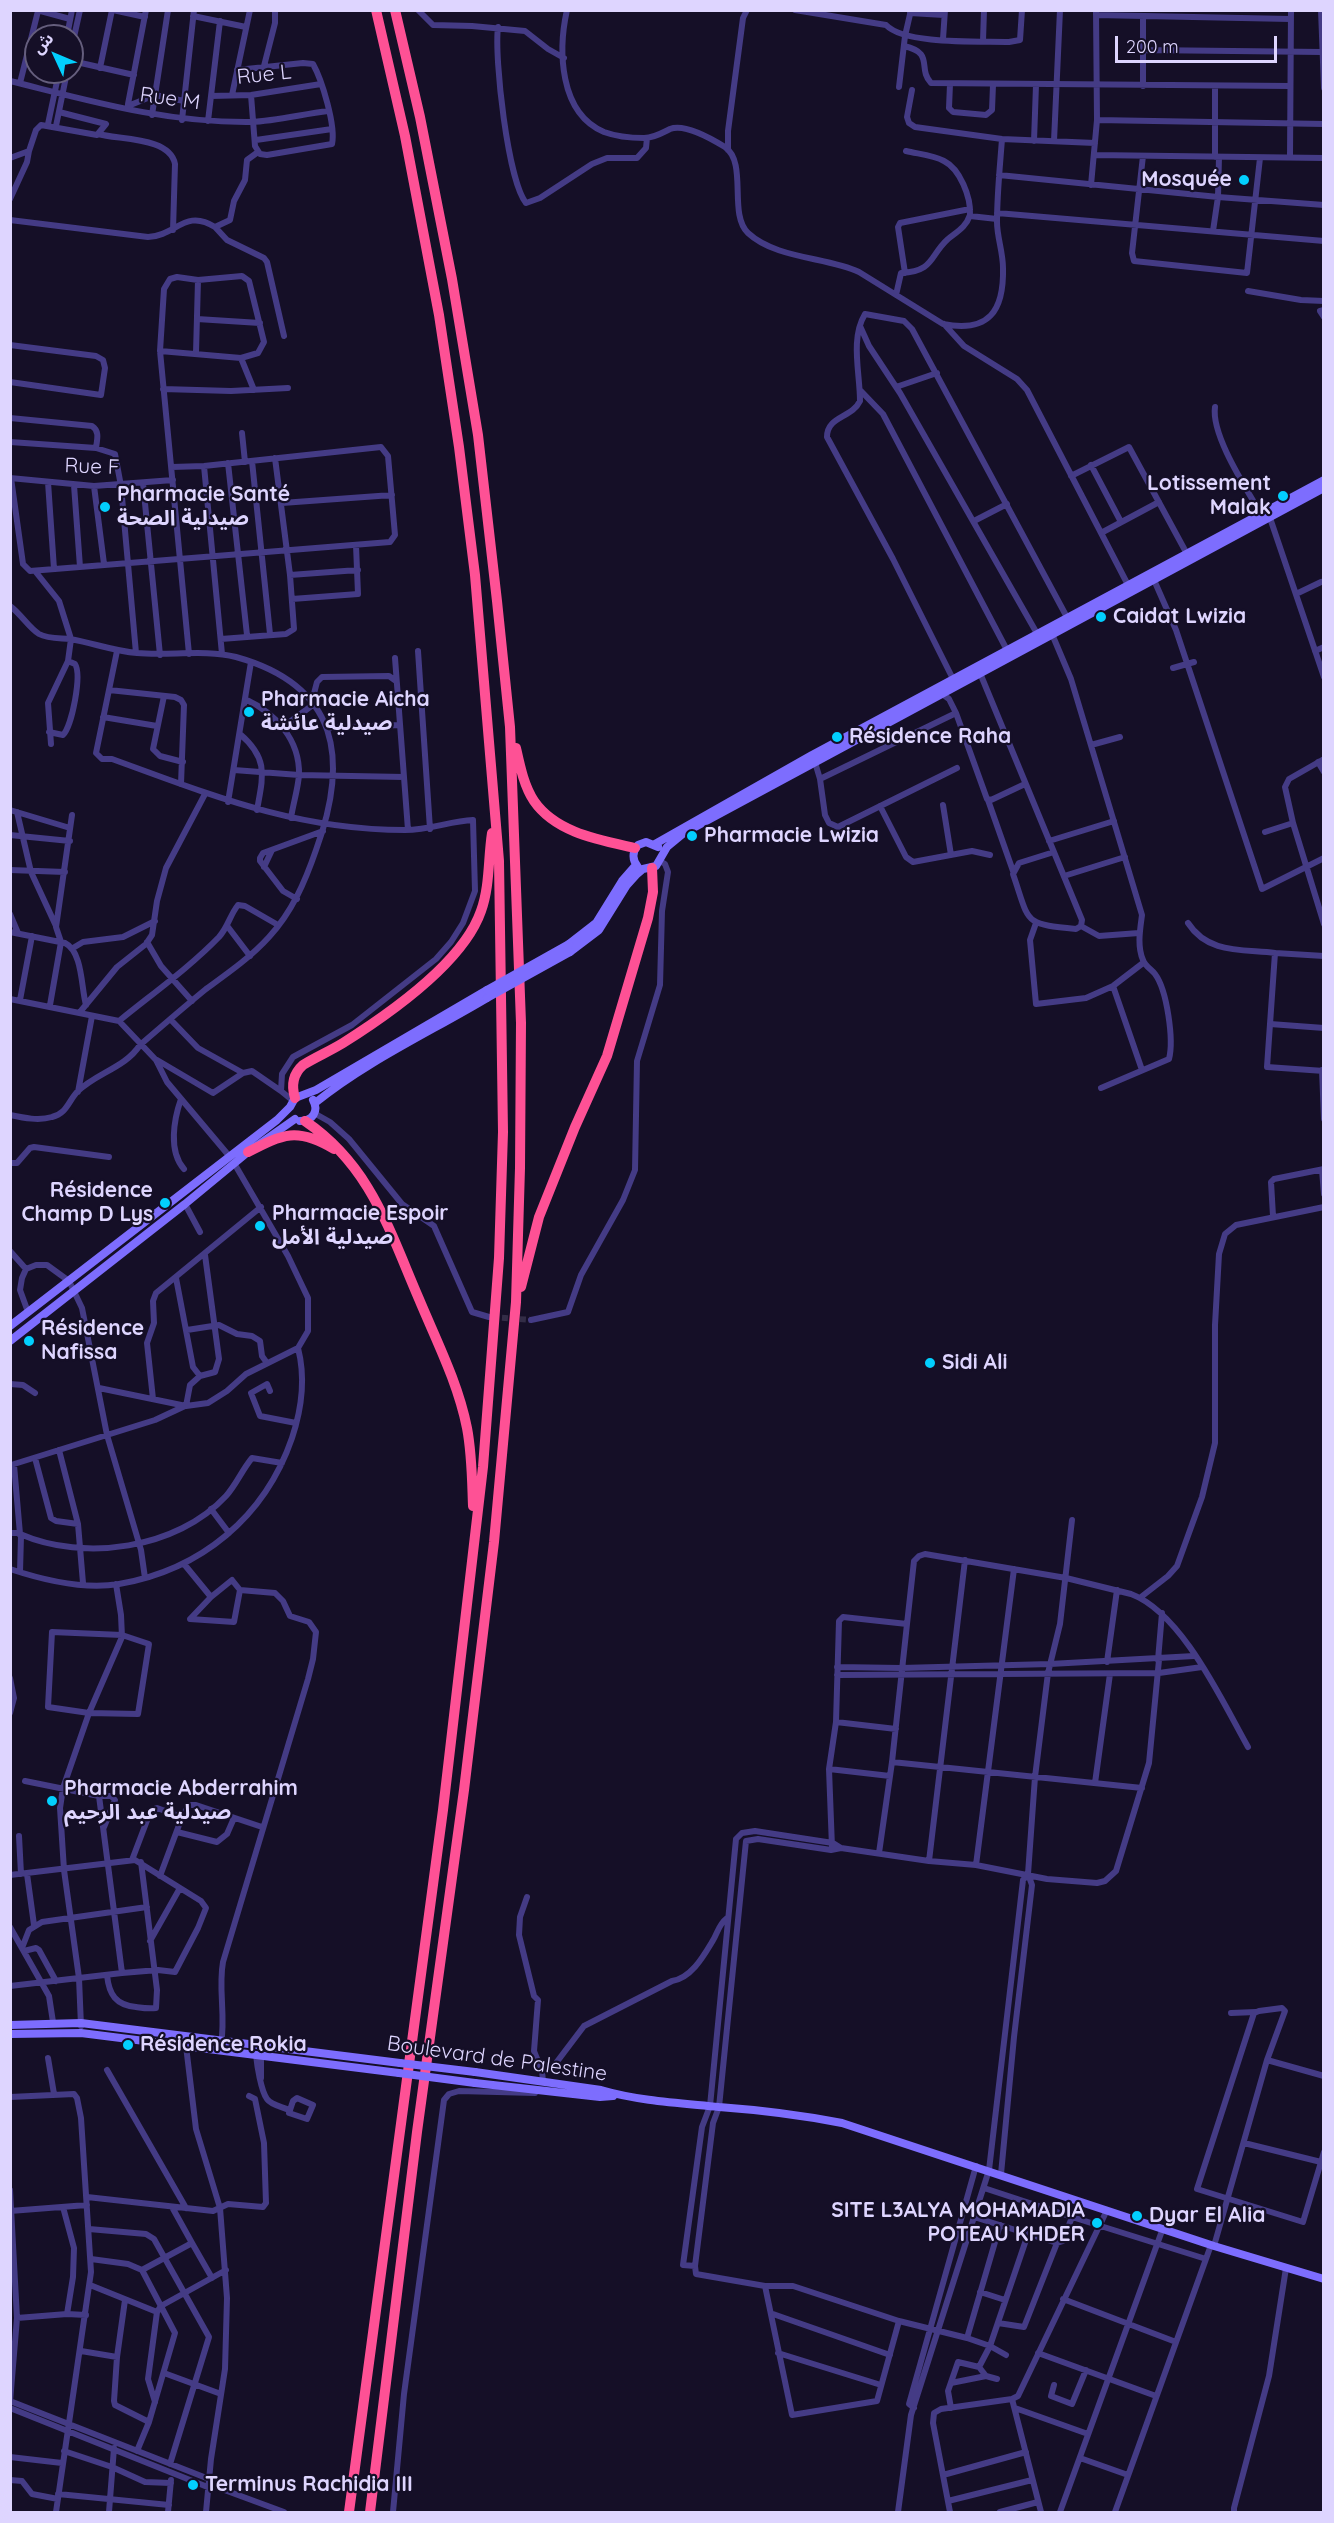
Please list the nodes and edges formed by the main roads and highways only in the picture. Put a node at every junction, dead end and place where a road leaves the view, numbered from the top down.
1 (376, 10) edge
2 (395, 10) edge
3 (510, 727) junction
4 (495, 818) junction
5 (635, 848) road end
6 (650, 864) road end
7 (296, 1100) road end
8 (300, 1120) road end
9 (248, 1152) road end
10 (353, 1165) junction
11 (516, 1302) junction
12 (475, 1534) junction
13 (349, 2512) edge
14 (370, 2512) edge

1 - 4 highway
2 - 3 highway
3 - 5 highway
3 - 11 highway
4 - 7 highway
4 - 12 highway
6 - 11 highway
8 - 10 highway
9 - 10 highway
10 - 12 highway
11 - 14 highway
12 - 13 highway

